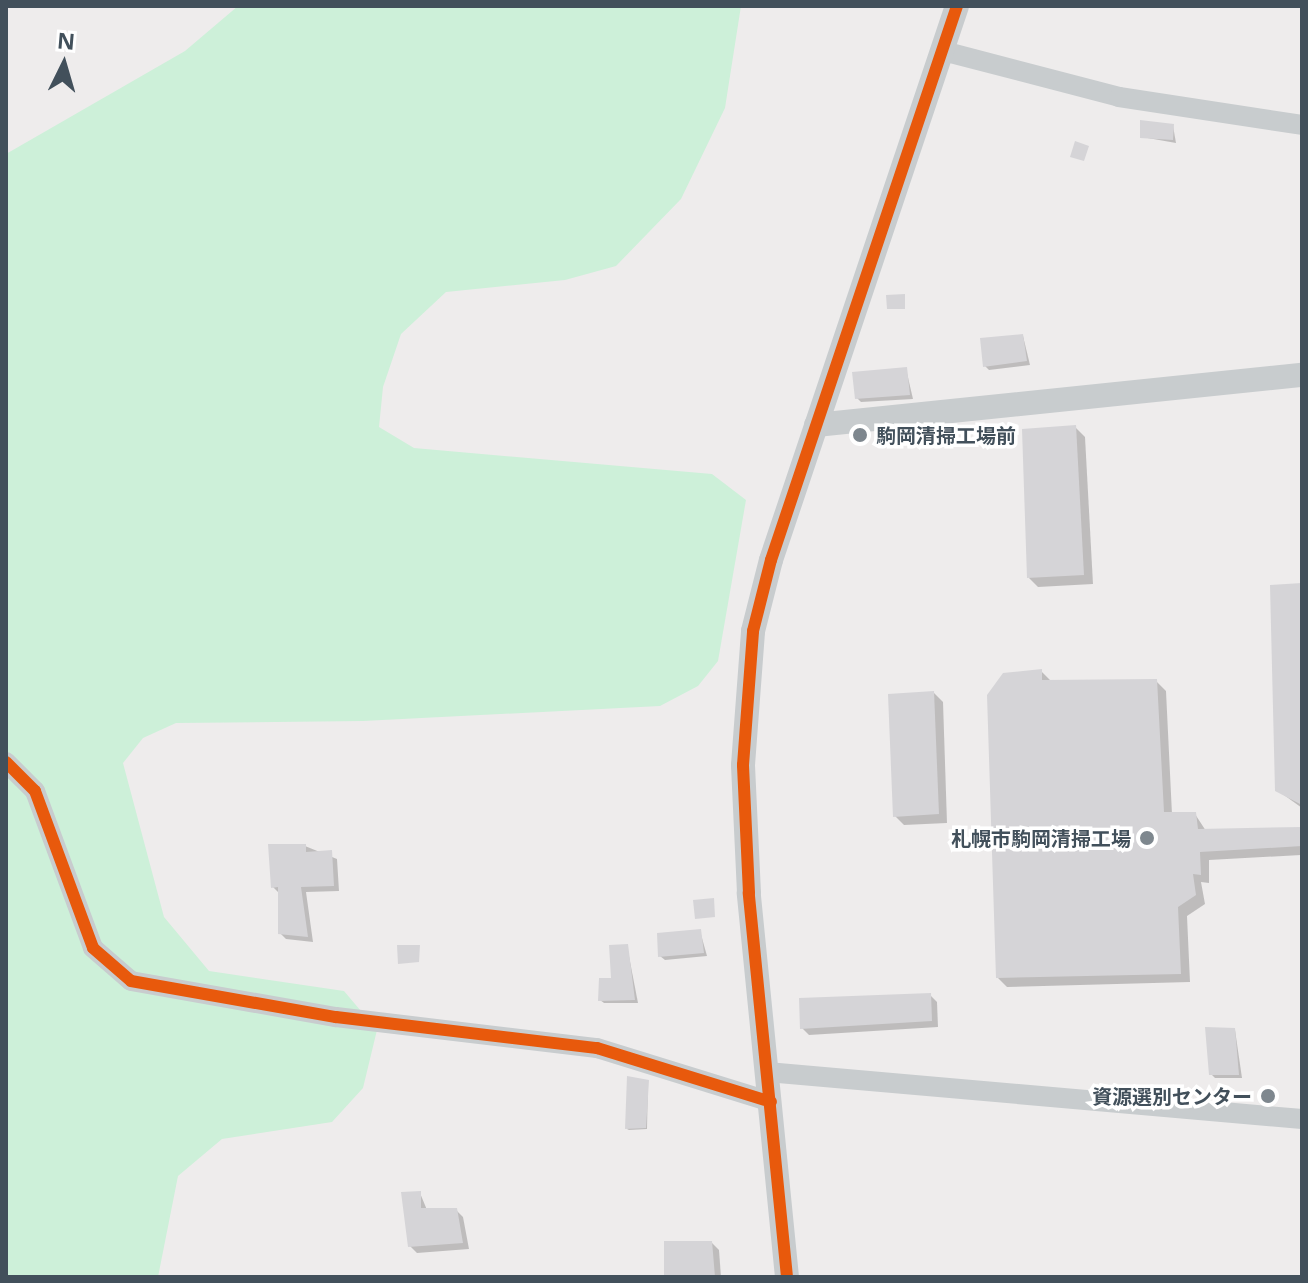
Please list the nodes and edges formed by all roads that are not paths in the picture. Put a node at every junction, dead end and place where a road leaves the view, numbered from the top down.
1 (957, 6) edge
2 (943, 51) junction
3 (1302, 125) edge
4 (1302, 375) edge
5 (816, 425) junction
6 (6, 762) edge
7 (767, 1072) junction
8 (771, 1102) junction
9 (1302, 1119) edge
10 (787, 1277) edge

1 - 2 street
2 - 3 street
2 - 5 street
4 - 5 street
5 - 7 street
6 - 8 street
7 - 8 street
7 - 9 street
8 - 10 street

